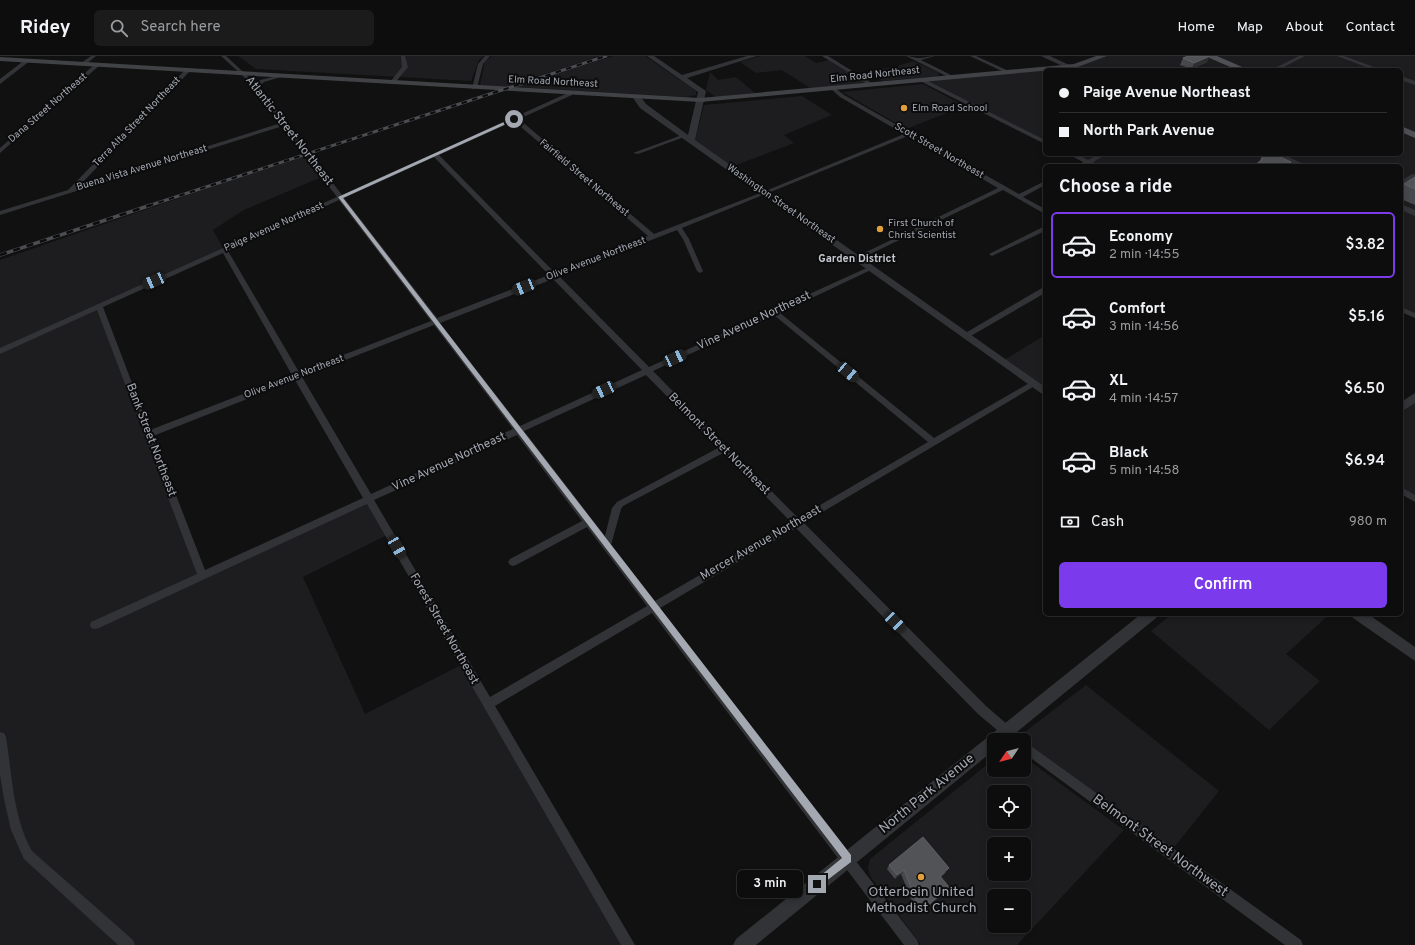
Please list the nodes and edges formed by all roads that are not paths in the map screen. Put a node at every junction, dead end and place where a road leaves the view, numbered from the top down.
1 (94, 56) edge
2 (222, 56) edge
3 (403, 56) edge
4 (488, 56) edge
5 (650, 56) edge
6 (754, 56) edge
7 (824, 56) edge
8 (908, 56) edge
9 (933, 56) edge
10 (972, 56) edge
11 (1044, 56) edge
12 (1103, 56) edge
13 (1303, 56) edge
14 (1338, 56) edge
15 (1214, 57) edge
16 (0, 58) edge
17 (28, 60) junction
18 (917, 60) junction
19 (83, 64) junction
20 (97, 65) junction
21 (1067, 66) junction
22 (1043, 68) edge
23 (1047, 68) edge
24 (1072, 68) edge
25 (1241, 68) edge
26 (1278, 68) edge
27 (1375, 68) edge
28 (188, 70) junction
29 (706, 70) junction
30 (1008, 72) junction
31 (244, 74) junction
32 (279, 76) junction
33 (682, 77) junction
34 (952, 77) junction
35 (1403, 79) edge
36 (922, 80) junction
37 (0, 82) edge
38 (392, 83) junction
39 (1415, 83) edge
40 (872, 85) junction
41 (256, 87) junction
42 (474, 88) junction
43 (834, 89) junction
44 (702, 91) junction
45 (570, 94) junction
46 (637, 98) junction
47 (700, 100) junction
48 (514, 119) junction
49 (285, 124) junction
50 (1403, 130) edge
51 (908, 134) junction
52 (1415, 135) edge
53 (688, 138) junction
54 (1043, 141) edge
55 (0, 151) edge
56 (636, 152) dead end
57 (434, 155) junction
58 (1075, 156) edge
59 (1100, 156) edge
60 (1280, 156) edge
61 (1088, 162) junction
62 (1084, 164) edge
63 (1092, 164) edge
64 (1299, 164) edge
65 (1415, 176) edge
66 (1043, 184) edge
67 (1403, 184) edge
68 (1003, 188) junction
69 (70, 191) junction
70 (765, 193) junction
71 (341, 197) junction
72 (1018, 197) junction
73 (1403, 208) edge
74 (1043, 211) edge
75 (0, 213) edge
76 (1415, 213) edge
77 (678, 227) junction
78 (1043, 229) edge
79 (653, 237) junction
80 (224, 250) junction
81 (992, 254) dead end
82 (858, 258) junction
83 (871, 268) junction
84 (700, 271) dead end
85 (554, 276) junction
86 (1043, 291) edge
87 (99, 307) junction
88 (1403, 311) edge
89 (775, 312) junction
90 (1415, 316) edge
91 (436, 322) junction
92 (966, 335) junction
93 (0, 351) edge
94 (647, 370) junction
95 (298, 376) junction
96 (1034, 384) junction
97 (1043, 391) edge
98 (1415, 397) edge
99 (1403, 406) edge
100 (519, 430) junction
101 (149, 434) junction
102 (933, 442) junction
103 (724, 449) junction
104 (1403, 491) edge
105 (369, 499) junction
106 (1415, 499) edge
107 (589, 522) junction
108 (796, 522) junction
109 (607, 544) junction
110 (513, 562) dead end
111 (202, 575) junction
112 (654, 606) junction
113 (1149, 616) edge
114 (1361, 616) edge
115 (95, 625) dead end
116 (1415, 655) edge
117 (488, 704) junction
118 (1009, 733) edge
119 (1013, 733) edge
120 (0, 737) edge
121 (1031, 751) edge
122 (987, 753) edge
123 (848, 858) junction
124 (128, 945) edge
125 (628, 945) edge
126 (742, 945) edge
127 (912, 945) edge
128 (1296, 945) edge

1 - 19 street
2 - 31 street, Atlantic Street Northeast
3 - 38 street
4 - 42 street
5 - 33 street
6 - 29 street
7 - 40 street
8 - 18 street
9 - 18 street
10 - 30 street
11 - 21 street
12 - 21 main road, Elm Road Northeast
13 - 26 street
14 - 27 street
15 - 25 main road
16 - 17 main road, Elm Road Northeast
17 - 19 main road, Elm Road Northeast
17 - 37 street
18 - 34 street
19 - 20 main road, Elm Road Northeast
20 - 28 main road, Elm Road Northeast
20 - 55 street, Dana Street Northeast
21 - 23 main road, Elm Road Northeast
21 - 24 street
22 - 30 main road, Elm Road Northeast
28 - 31 main road, Elm Road Northeast
28 - 69 street, Terra Alta Street Northeast
29 - 33 street
29 - 44 street
30 - 34 main road, Elm Road Northeast
31 - 32 main road, Elm Road Northeast
31 - 41 street, Atlantic Street Northeast
32 - 38 main road, Elm Road Northeast
32 - 41 street
33 - 44 street
34 - 36 main road, Elm Road Northeast
35 - 39 street
36 - 40 main road, Elm Road Northeast
36 - 54 street
38 - 42 main road, Elm Road Northeast
40 - 43 main road, Elm Road Northeast
41 - 49 street, Atlantic Street Northeast
42 - 45 main road, Elm Road Northeast
43 - 47 main road, Elm Road Northeast
43 - 51 street, Scott Street Northeast
44 - 47 street
45 - 46 main road, Elm Road Northeast
45 - 48 street, Paige Avenue Northeast
46 - 47 main road, Elm Road Northeast
46 - 53 street, Washington Street Northeast
47 - 53 street
48 - 57 street, Paige Avenue Northeast
48 - 79 street, Fairfield Street Northeast
49 - 69 street, Buena Vista Avenue Northeast
49 - 71 street, Atlantic Street Northeast
50 - 52 main road
51 - 68 street, Scott Street Northeast
51 - 70 street, Olive Avenue Northeast
53 - 56 street
53 - 70 street, Washington Street Northeast
57 - 71 street, Paige Avenue Northeast
57 - 85 street, Belmont Street Northeast
58 - 61 street
59 - 61 street
60 - 64 street
61 - 62 street
61 - 63 street
65 - 67 street
66 - 72 street
68 - 72 street, Scott Street Northeast
68 - 82 street
69 - 75 street, Buena Vista Avenue Northeast
70 - 77 street, Olive Avenue Northeast
70 - 82 street, Washington Street Northeast
71 - 80 street, Paige Avenue Northeast
71 - 91 street, Atlantic Street Northeast
72 - 74 street, Scott Street Northeast
73 - 76 street
77 - 79 street, Olive Avenue Northeast
77 - 84 street
78 - 81 street
79 - 85 street, Olive Avenue Northeast
80 - 87 street, Paige Avenue Northeast
80 - 95 street, Forest Street Northeast
82 - 83 street, Washington Street Northeast
83 - 89 street, Vine Avenue Northeast
83 - 92 street, Washington Street Northeast
85 - 91 street, Olive Avenue Northeast
85 - 94 street, Belmont Street Northeast
86 - 92 street
87 - 93 street, Paige Avenue Northeast
87 - 101 street, Bank Street Northeast
88 - 90 street
89 - 94 street, Vine Avenue Northeast
89 - 102 street
91 - 95 street, Olive Avenue Northeast
91 - 100 street, Atlantic Street Northeast
92 - 96 street, Washington Street Northeast
94 - 100 street, Vine Avenue Northeast
94 - 103 street, Belmont Street Northeast
95 - 101 street, Olive Avenue Northeast
95 - 105 street, Forest Street Northeast
96 - 97 street, Washington Street Northeast
96 - 102 street, Mercer Avenue Northeast
98 - 99 street
100 - 105 street, Vine Avenue Northeast
100 - 107 street, Atlantic Street Northeast
101 - 111 street, Bank Street Northeast
102 - 108 street, Mercer Avenue Northeast
103 - 108 street, Belmont Street Northeast
103 - 109 street
104 - 106 street
105 - 111 street, Vine Avenue Northeast
105 - 117 street, Forest Street Northeast
107 - 109 street, Atlantic Street Northeast
107 - 110 street
108 - 112 street, Mercer Avenue Northeast
108 - 118 street, Belmont Street Northeast
109 - 112 street, Atlantic Street Northeast
111 - 115 street, Vine Avenue Northeast
112 - 117 street, Mercer Avenue Northeast
112 - 123 street, Atlantic Street Northeast
113 - 119 street, North Park Avenue
114 - 116 street
117 - 125 street, Forest Street Northeast
120 - 124 street
121 - 128 street, Belmont Street Northwest
122 - 123 street, North Park Avenue
123 - 126 street, North Park Avenue
123 - 127 street, Atlantic Street Northeast

